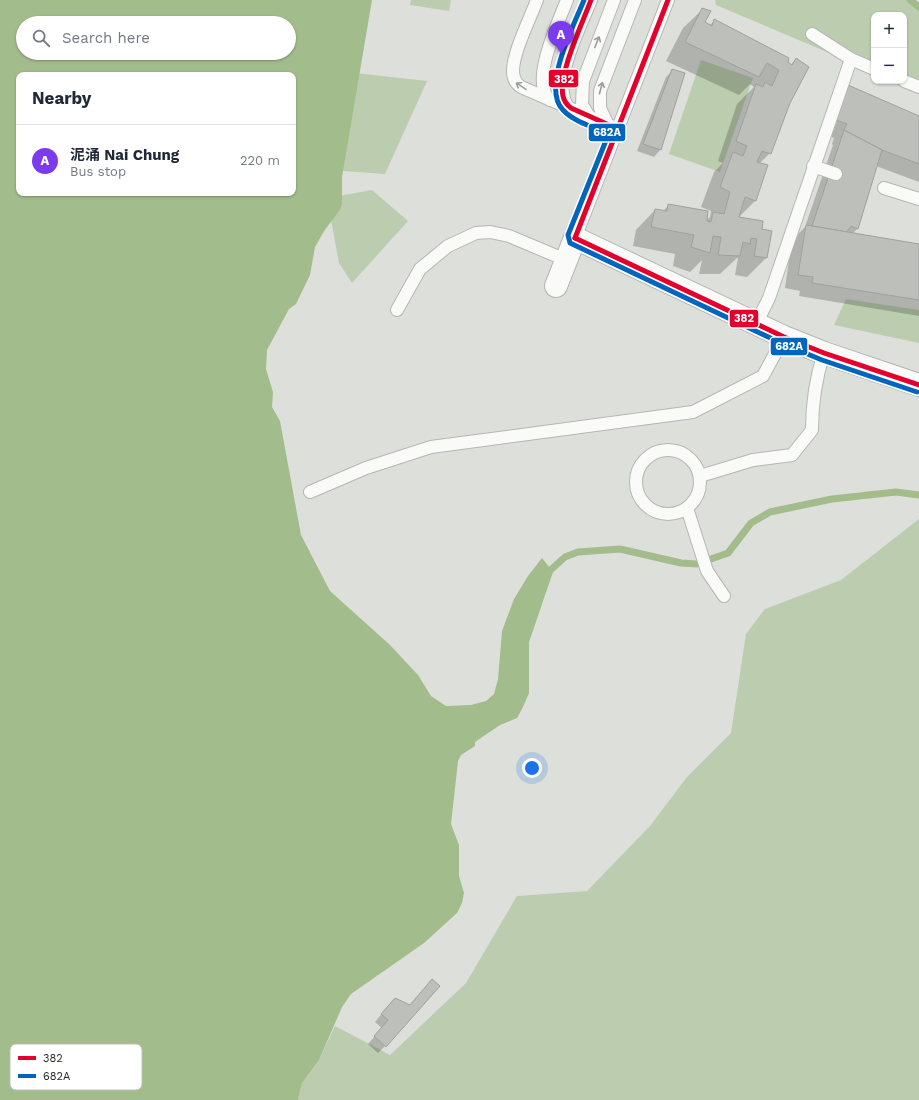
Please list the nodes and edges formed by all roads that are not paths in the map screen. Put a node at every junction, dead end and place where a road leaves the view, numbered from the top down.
1 (537, 0) edge
2 (567, 0) edge
3 (591, 0) edge
4 (614, 0) edge
5 (635, 0) edge
6 (668, 0) edge
7 (812, 34) dead end
8 (851, 59) junction
9 (871, 68) edge
10 (907, 82) edge
11 (919, 87) edge
12 (550, 100) junction
13 (569, 108) junction
14 (590, 118) junction
15 (613, 127) junction
16 (813, 166) junction
17 (836, 174) dead end
18 (884, 188) dead end
19 (919, 199) edge
20 (575, 238) junction
21 (566, 260) junction
22 (556, 286) dead end
23 (397, 310) dead end
24 (756, 324) junction
25 (784, 337) junction
26 (824, 353) junction
27 (919, 385) edge
28 (700, 476) junction
29 (310, 492) dead end
30 (687, 508) junction
31 (724, 596) dead end

12 -> 1 lane
2 - 12 lane
3 - 13 lane
14 -> 4 lane
15 -> 5 lane
6 - 15 lane
7 - 8 lane
8 - 9 lane
8 - 16 lane
10 - 11 lane
12 - 13 lane
13 - 14 lane
14 - 15 lane
15 - 20 lane
16 - 17 lane
16 - 24 lane
18 - 19 lane
20 - 21 street
20 - 24 street
21 - 22 street
21 - 23 lane
24 - 25 street
25 - 26 street
25 - 29 lane
26 - 27 street
26 - 28 lane
28 - 30 lane
28 - 30 lane
30 - 31 lane

